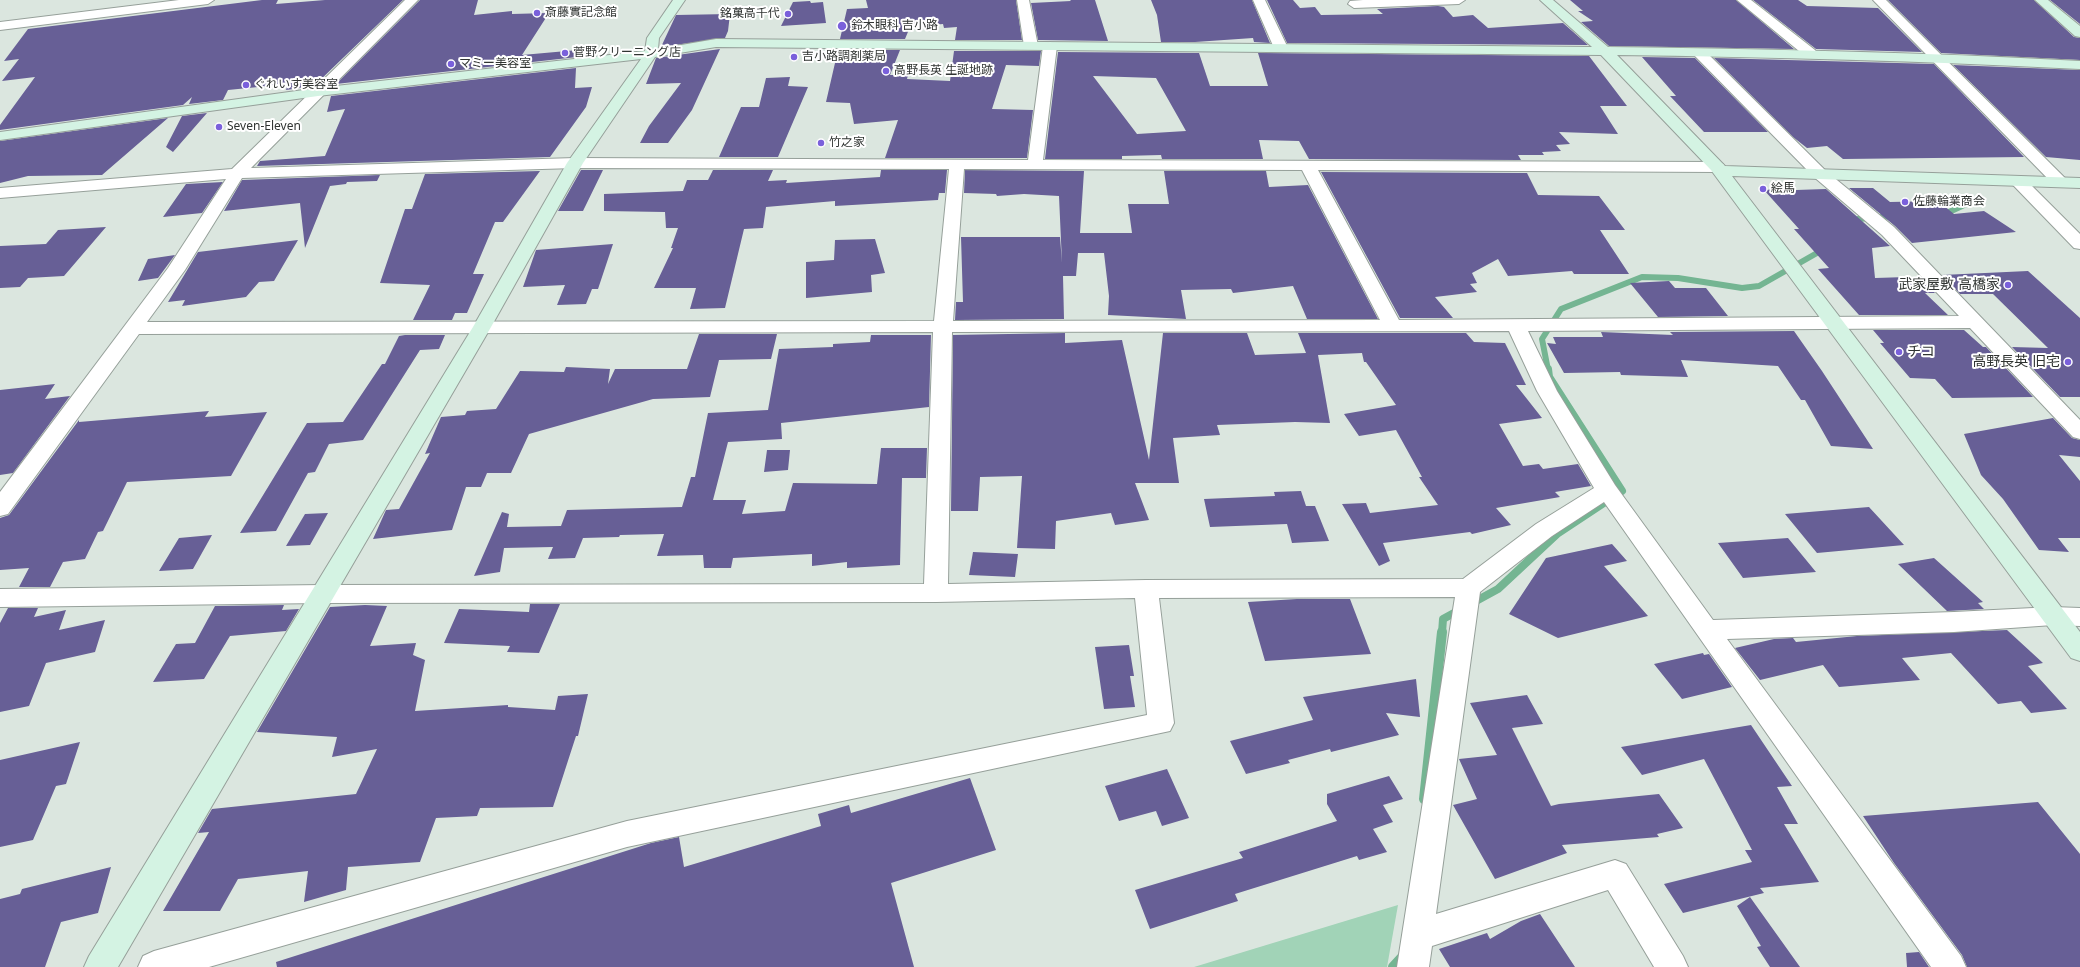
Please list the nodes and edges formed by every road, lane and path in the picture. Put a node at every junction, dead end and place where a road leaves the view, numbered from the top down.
1 (208, 0) edge
2 (412, 0) edge
3 (679, 0) edge
4 (1023, 0) edge
5 (1259, 0) edge
6 (1459, 0) edge
7 (1546, 0) edge
8 (1743, 0) edge
9 (1879, 0) edge
10 (2041, 0) edge
11 (1354, 4) dead end
12 (2064, 20) junction
13 (2080, 21) edge
14 (0, 26) edge
15 (2080, 33) edge
16 (1032, 46) junction
17 (1050, 46) junction
18 (1281, 48) junction
19 (1607, 52) junction
20 (1698, 52) junction
21 (1810, 53) junction
22 (651, 54) junction
23 (1934, 57) junction
24 (2080, 65) edge
25 (318, 92) junction
26 (0, 136) edge
27 (575, 163) junction
28 (957, 165) junction
29 (1035, 165) junction
30 (1308, 166) junction
31 (1718, 169) junction
32 (237, 173) junction
33 (1820, 174) junction
34 (2018, 181) junction
35 (2060, 182) junction
36 (2080, 183) edge
37 (0, 193) edge
38 (2080, 244) edge
39 (1974, 322) junction
40 (1832, 323) junction
41 (1392, 325) junction
42 (1516, 325) junction
43 (943, 326) junction
44 (482, 327) junction
45 (135, 328) junction
46 (2060, 410) junction
47 (2080, 412) edge
48 (2080, 432) edge
49 (1607, 490) junction
50 (0, 508) edge
51 (1468, 588) junction
52 (1146, 589) junction
53 (936, 593) junction
54 (323, 594) junction
55 (0, 598) edge
56 (2053, 616) junction
57 (2080, 617) edge
58 (1706, 630) junction
59 (2080, 651) edge
60 (1418, 935) junction
61 (100, 967) edge
62 (154, 967) edge
63 (1413, 967) edge
64 (1672, 967) edge
65 (1950, 967) edge

1 - 14 street
2 - 25 street
3 - 22 street
4 - 16 street
5 - 18 street
6 - 11 street
7 - 19 street
8 - 21 street
9 - 23 street
10 - 12 street
12 - 13 street
12 - 15 street
16 - 17 street
16 - 22 street
17 - 18 street
17 - 29 street
18 - 19 street
19 - 20 street
19 - 31 street
20 - 21 street
20 - 33 street
21 - 23 street
22 - 25 street
22 - 27 street
23 - 24 street
23 - 35 street
25 - 26 street
25 - 32 street
27 - 28 street
27 - 32 street
27 - 44 street
28 - 29 street
28 - 43 street
29 - 30 street
30 - 31 street
30 - 41 street
31 - 33 street
31 - 40 street
32 - 37 street
32 - 45 street
33 - 34 street
33 - 39 street
34 - 35 street
34 - 38 street
35 - 36 street
39 - 40 street
39 - 46 street
40 - 42 street
40 - 56 street
41 - 42 street
41 - 43 street
42 - 49 street
43 - 44 street
43 - 53 street
44 - 45 street
44 - 54 street
45 - 50 street
46 - 47 street
46 - 48 street
49 - 51 street
49 - 58 street
51 - 52 street
51 - 60 street
52 - 53 street
52 - 62 street
53 - 54 street
54 - 55 street
54 - 61 street
56 - 57 street
56 - 58 street
56 - 59 street
58 - 65 street
60 - 63 street
60 - 64 street

